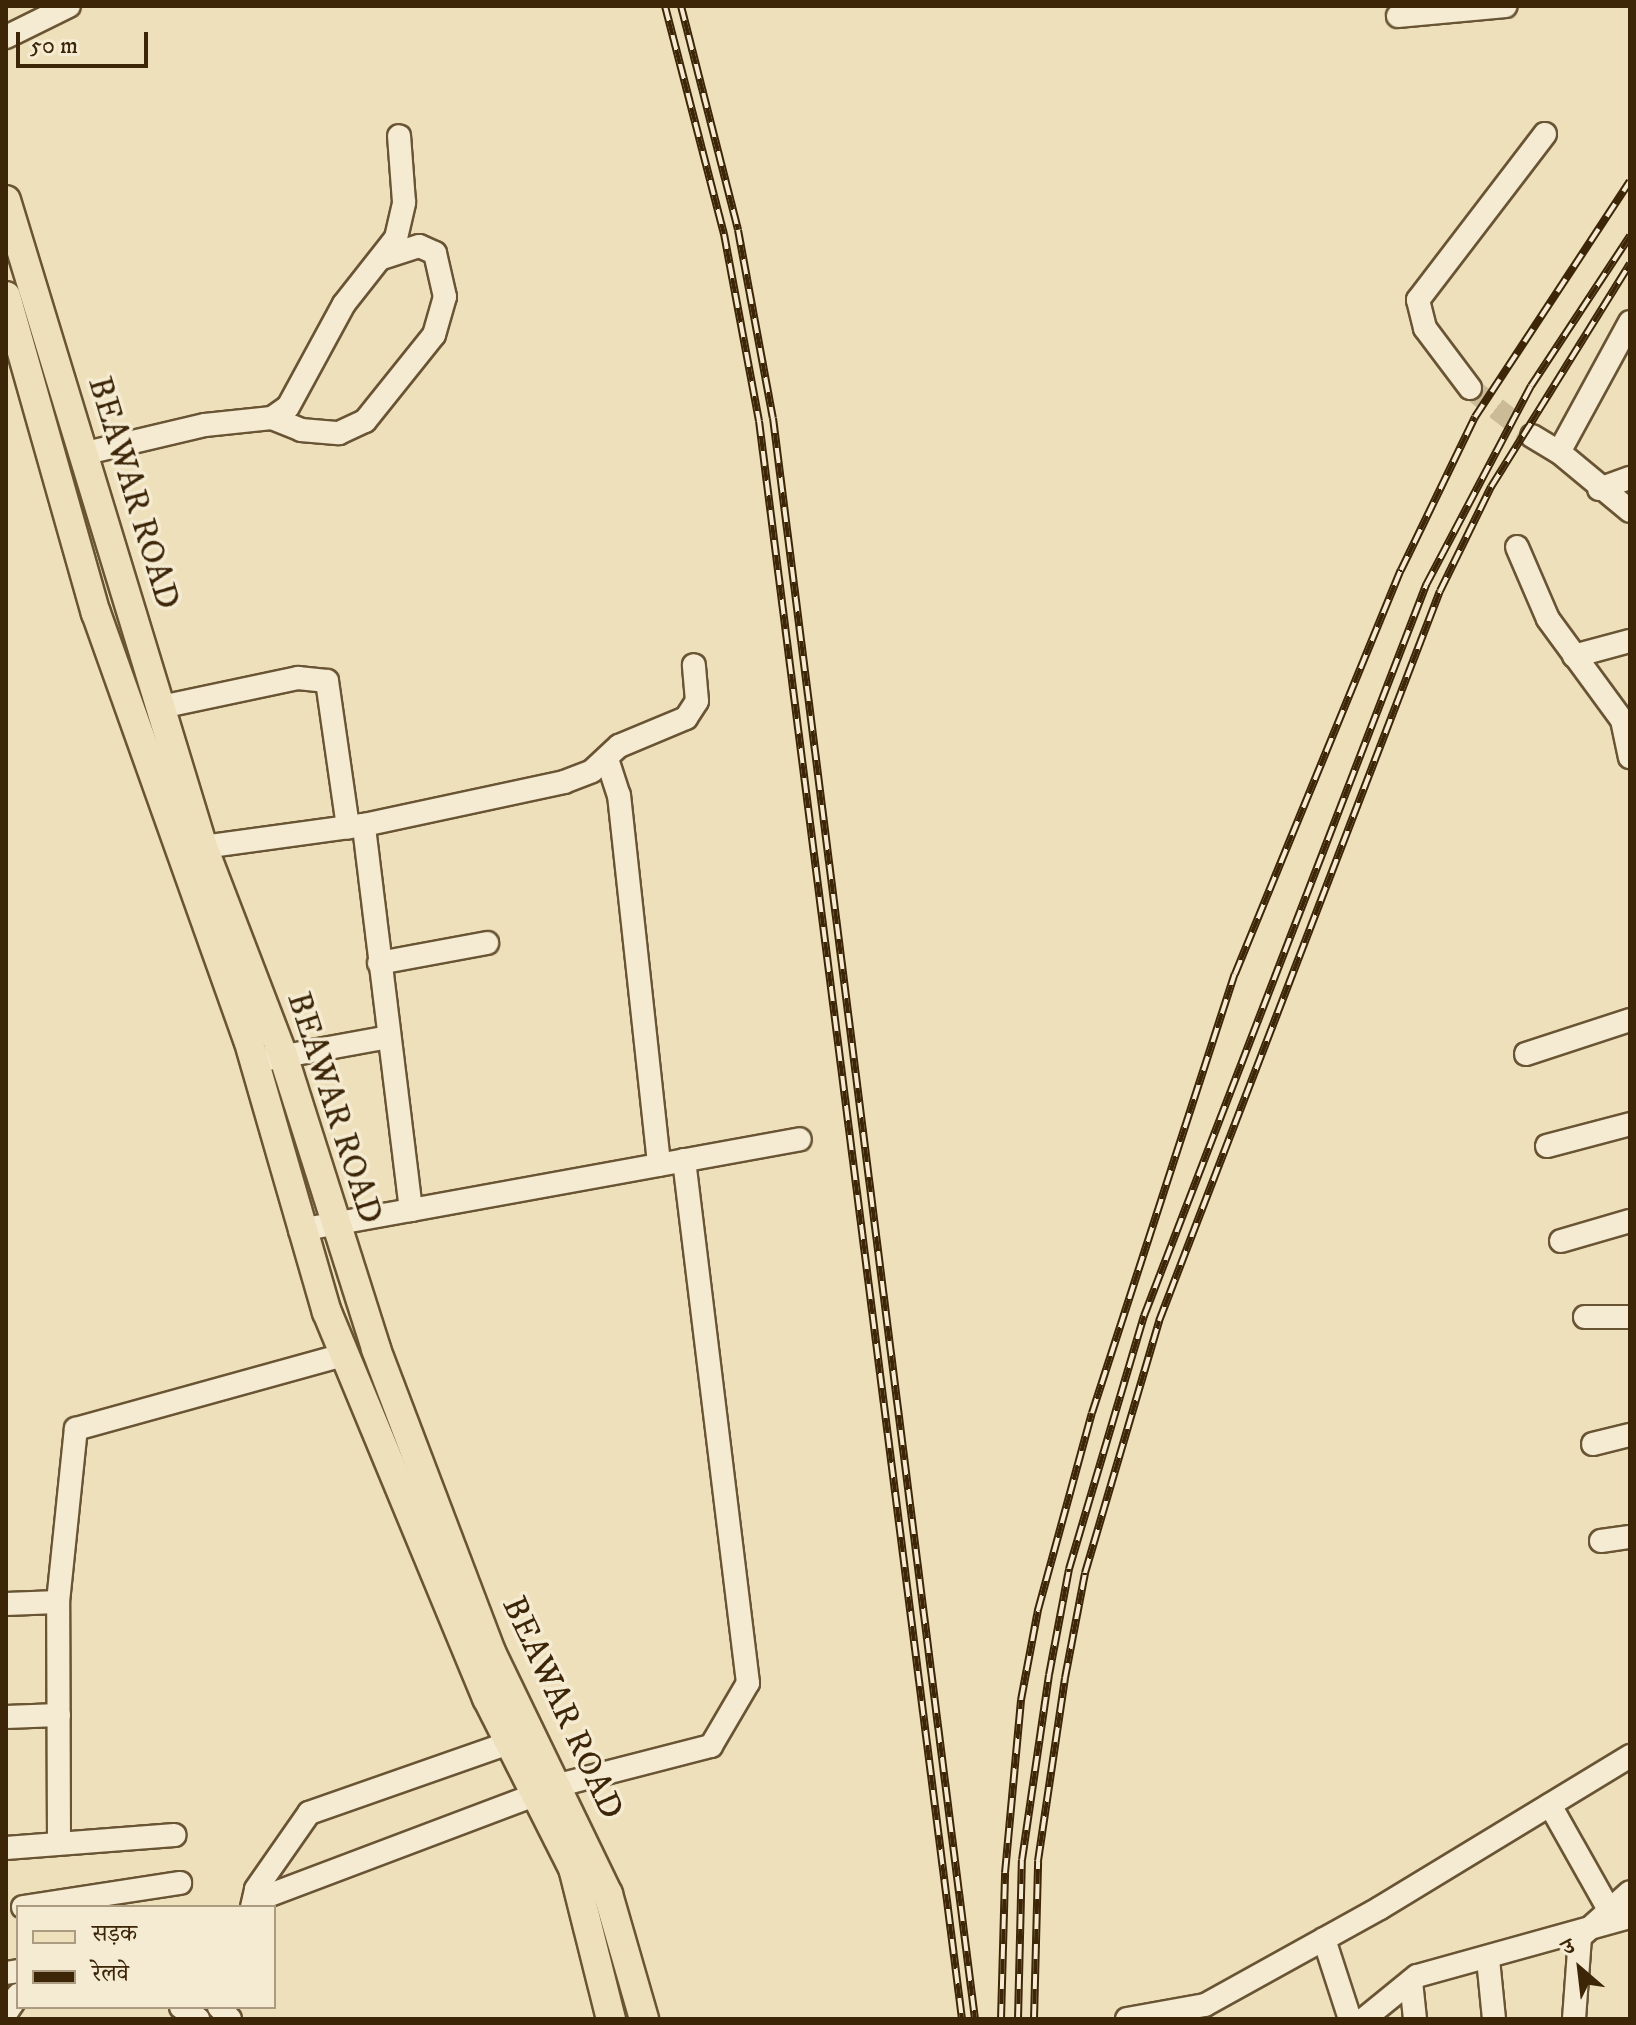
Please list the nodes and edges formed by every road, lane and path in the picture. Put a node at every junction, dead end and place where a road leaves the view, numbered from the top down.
1 (69, 6) edge
2 (1506, 6) edge
3 (1398, 16) dead end
4 (6, 37) edge
5 (1545, 134) dead end
6 (399, 136) dead end
7 (6, 200) edge
8 (382, 258) junction
9 (6, 296) edge
10 (1630, 322) edge
11 (1623, 354) edge
12 (1470, 388) tunnel mouth
13 (272, 418) junction
14 (1532, 436) tunnel mouth
15 (1559, 452) junction
16 (82, 454) junction
17 (1630, 478) edge
18 (1599, 489) junction
19 (1630, 511) edge
20 (1517, 547) dead end
21 (1630, 641) edge
22 (1574, 656) junction
23 (694, 665) dead end
24 (161, 707) junction
25 (1630, 757) edge
26 (607, 759) junction
27 (356, 826) junction
28 (203, 847) junction
29 (487, 943) dead end
30 (379, 963) junction
31 (1630, 1020) edge
32 (389, 1037) junction
33 (1526, 1054) dead end
34 (283, 1055) junction
35 (255, 1063) junction
36 (1630, 1124) edge
37 (800, 1139) dead end
38 (1547, 1146) dead end
39 (684, 1160) junction
40 (659, 1165) junction
41 (411, 1210) junction
42 (1630, 1221) edge
43 (335, 1224) junction
44 (300, 1230) junction
45 (1561, 1241) dead end
46 (1585, 1317) dead end
47 (1630, 1317) edge
48 (343, 1355) junction
49 (1630, 1435) edge
50 (1593, 1444) dead end
51 (1630, 1537) edge
52 (1601, 1541) dead end
53 (58, 1602) junction
54 (6, 1604) edge
55 (59, 1715) junction
56 (6, 1717) edge
57 (509, 1743) junction
58 (1630, 1756) edge
59 (547, 1790) junction
60 (1550, 1805) junction
61 (175, 1835) dead end
62 (59, 1843) junction
63 (6, 1848) edge
64 (180, 1883) dead end
65 (1630, 1892) edge
66 (253, 1904) edge
67 (33, 1905) edge
68 (1599, 1914) junction
69 (1630, 1917) edge
70 (1324, 1939) junction
71 (1488, 1959) junction
72 (1411, 1981) junction
73 (1222, 1995) junction
74 (611, 2019) edge
75 (644, 2019) edge
76 (1127, 2019) edge
77 (1223, 2019) edge
78 (1350, 2019) edge
79 (1364, 2019) edge
80 (1415, 2019) edge
81 (1494, 2019) edge
82 (1574, 2019) edge

1 - 4 street
2 - 3 street
5 - 12 street
6 - 8 street
7 - 16 main road, BEAWAR ROAD
8 - 13 street
8 - 13 street
9 - 35 main road, BEAWAR ROAD
10 - 11 street
11 - 15 street
13 - 16 street
14 - 15 street
15 - 18 street
16 - 24 main road, BEAWAR ROAD
17 - 18 street
18 - 19 street
20 - 22 street
21 - 22 street
22 - 25 street
23 - 26 street
24 - 27 street
24 - 28 main road, BEAWAR ROAD
26 - 27 street
26 - 40 street
27 - 28 street
27 - 30 street
28 - 34 main road, BEAWAR ROAD
29 - 30 street
30 - 32 street
31 - 33 street
32 - 34 street
32 - 41 street
34 - 35 street
34 - 43 main road, BEAWAR ROAD
35 - 44 main road, BEAWAR ROAD
36 - 38 street
37 - 39 street
39 - 40 street
39 - 59 street
40 - 41 street
41 - 43 street
42 - 45 street
43 - 44 street
43 - 59 main road, BEAWAR ROAD
44 - 48 main road, BEAWAR ROAD
46 - 47 street
48 - 53 street
48 - 57 main road, BEAWAR ROAD
49 - 50 street
51 - 52 street
53 - 54 street
53 - 55 street
55 - 56 street
55 - 62 street
57 - 59 main road, BEAWAR ROAD
57 - 66 street
58 - 60 street
59 - 66 street
59 - 74 main road, BEAWAR ROAD
59 - 75 main road, BEAWAR ROAD
60 - 68 street
60 - 70 street
61 - 62 street
62 - 63 street
64 - 67 street
65 - 68 street
68 - 69 street
68 - 71 street
68 - 82 street
70 - 73 street
70 - 78 street
71 - 72 street
71 - 81 street
72 - 79 street
72 - 80 street
73 - 76 street
73 - 77 street

